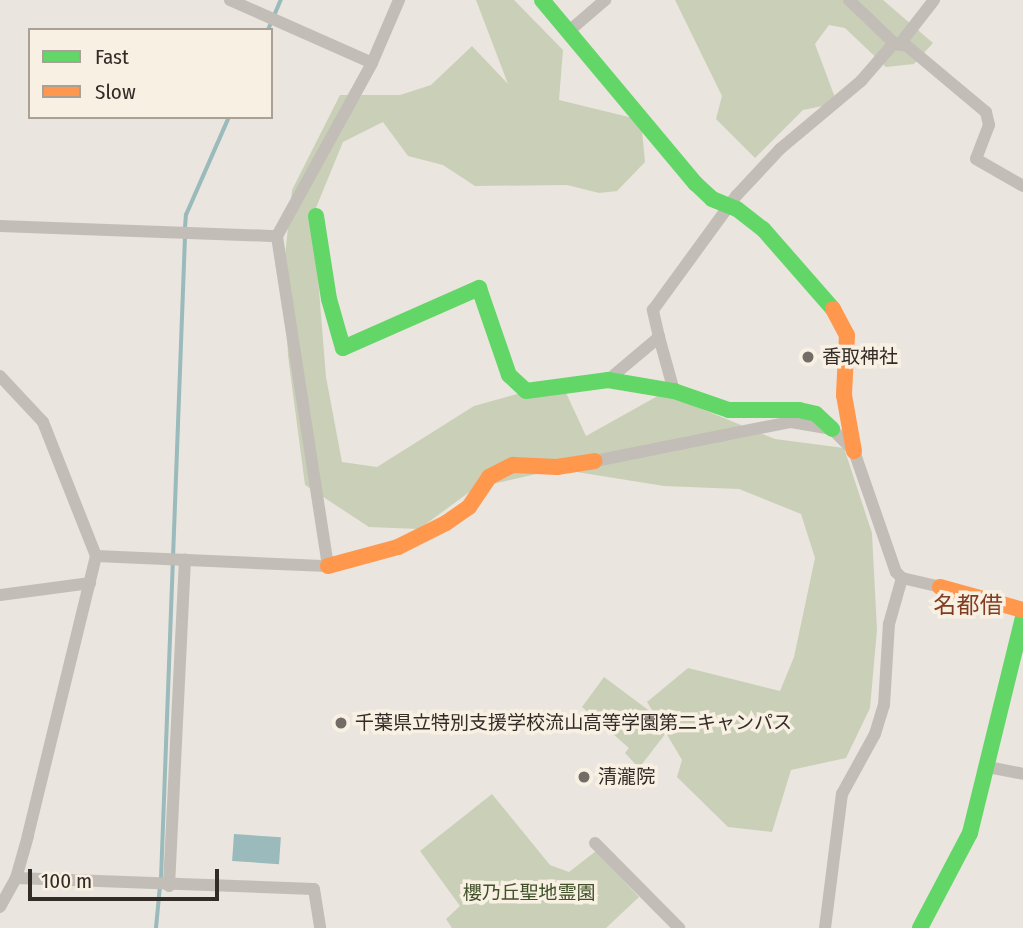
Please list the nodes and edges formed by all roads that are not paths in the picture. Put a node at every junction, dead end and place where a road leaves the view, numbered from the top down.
1 (230, 0) edge
2 (400, 0) edge
3 (542, 0) edge
4 (605, 0) edge
5 (849, 0) edge
6 (934, 0) edge
7 (569, 31) junction
8 (897, 44) junction
9 (372, 63) junction
10 (1023, 186) edge
11 (729, 208) junction
12 (316, 216) dead end
13 (0, 226) edge
14 (277, 236) junction
15 (659, 337) junction
16 (0, 376) edge
17 (608, 380) junction
18 (674, 391) junction
19 (832, 429) junction
20 (854, 451) junction
21 (595, 461) joint
22 (96, 556) junction
23 (182, 559) junction
24 (328, 566) junction
25 (902, 578) junction
26 (90, 583) junction
27 (940, 587) joint
28 (0, 595) edge
29 (1023, 610) edge
30 (1023, 618) edge
31 (988, 767) junction
32 (1023, 774) edge
33 (595, 843) dead end
34 (16, 878) junction
35 (166, 886) junction
36 (0, 906) edge
37 (320, 928) edge
38 (679, 928) edge
39 (825, 928) edge
40 (920, 928) edge

1 - 9 street
2 - 9 street
3 - 7 street
4 - 7 street
5 - 8 street
6 - 8 street
7 - 11 street
8 - 10 street
8 - 11 street
9 - 14 street
11 - 15 street
11 - 20 street
12 - 17 street
13 - 14 street
14 - 24 street
15 - 17 street
15 - 18 street
16 - 22 street
17 - 18 street
18 - 19 street
19 - 20 street
19 - 21 street
20 - 25 street
21 - 24 street
22 - 23 street
22 - 26 street
23 - 24 street
23 - 35 street
25 - 27 street
25 - 39 street
26 - 28 street
26 - 34 street
27 - 29 street
30 - 31 street
31 - 32 street
31 - 40 street
33 - 38 street
34 - 35 street
34 - 36 street
35 - 37 street

